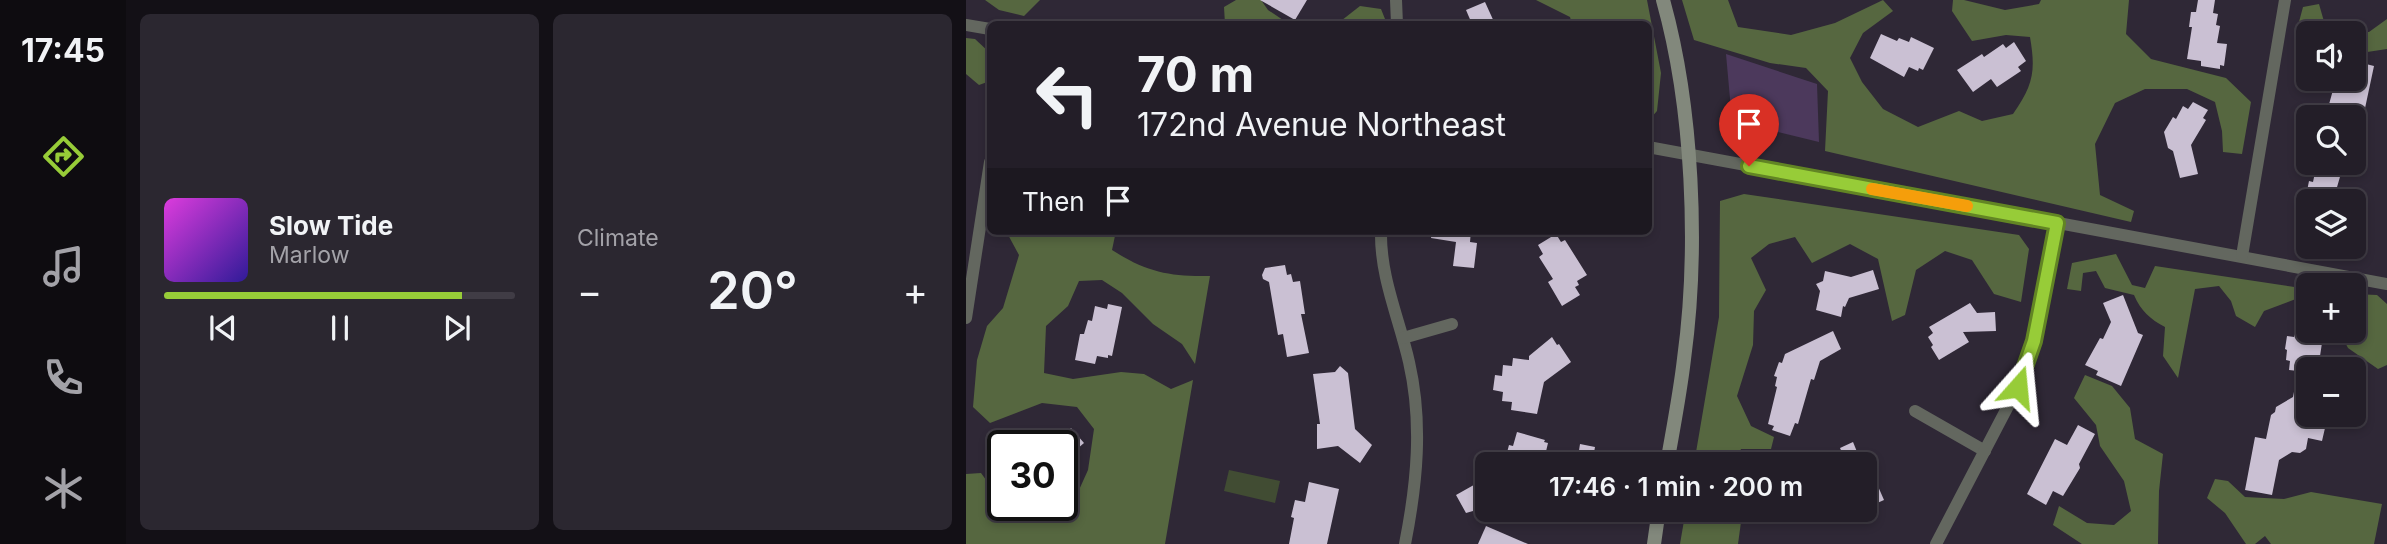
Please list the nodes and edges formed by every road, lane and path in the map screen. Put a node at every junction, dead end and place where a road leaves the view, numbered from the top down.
1 (1396, 0) edge
2 (1662, 0) edge
3 (2285, 0) edge
4 (1397, 21) edge
5 (966, 25) edge
6 (987, 28) edge
7 (1652, 148) edge
8 (1689, 155) junction
9 (987, 182) edge
10 (2057, 223) junction
11 (1381, 235) edge
12 (2242, 256) junction
13 (2387, 284) edge
14 (966, 318) edge
15 (1452, 324) dead end
16 (1403, 338) junction
17 (1915, 411) dead end
18 (1985, 451) junction
19 (1669, 452) edge
20 (1658, 522) edge
21 (1405, 544) edge
22 (1654, 544) edge
23 (1936, 544) edge

1 - 4 street
2 - 8 street
3 - 12 street
5 - 6 street
7 - 8 street
8 - 10 street
8 - 19 street
9 - 14 street
10 - 12 street
10 - 18 street
11 - 16 street
12 - 13 street
15 - 16 street
16 - 21 street
17 - 18 street
18 - 23 street
20 - 22 street

